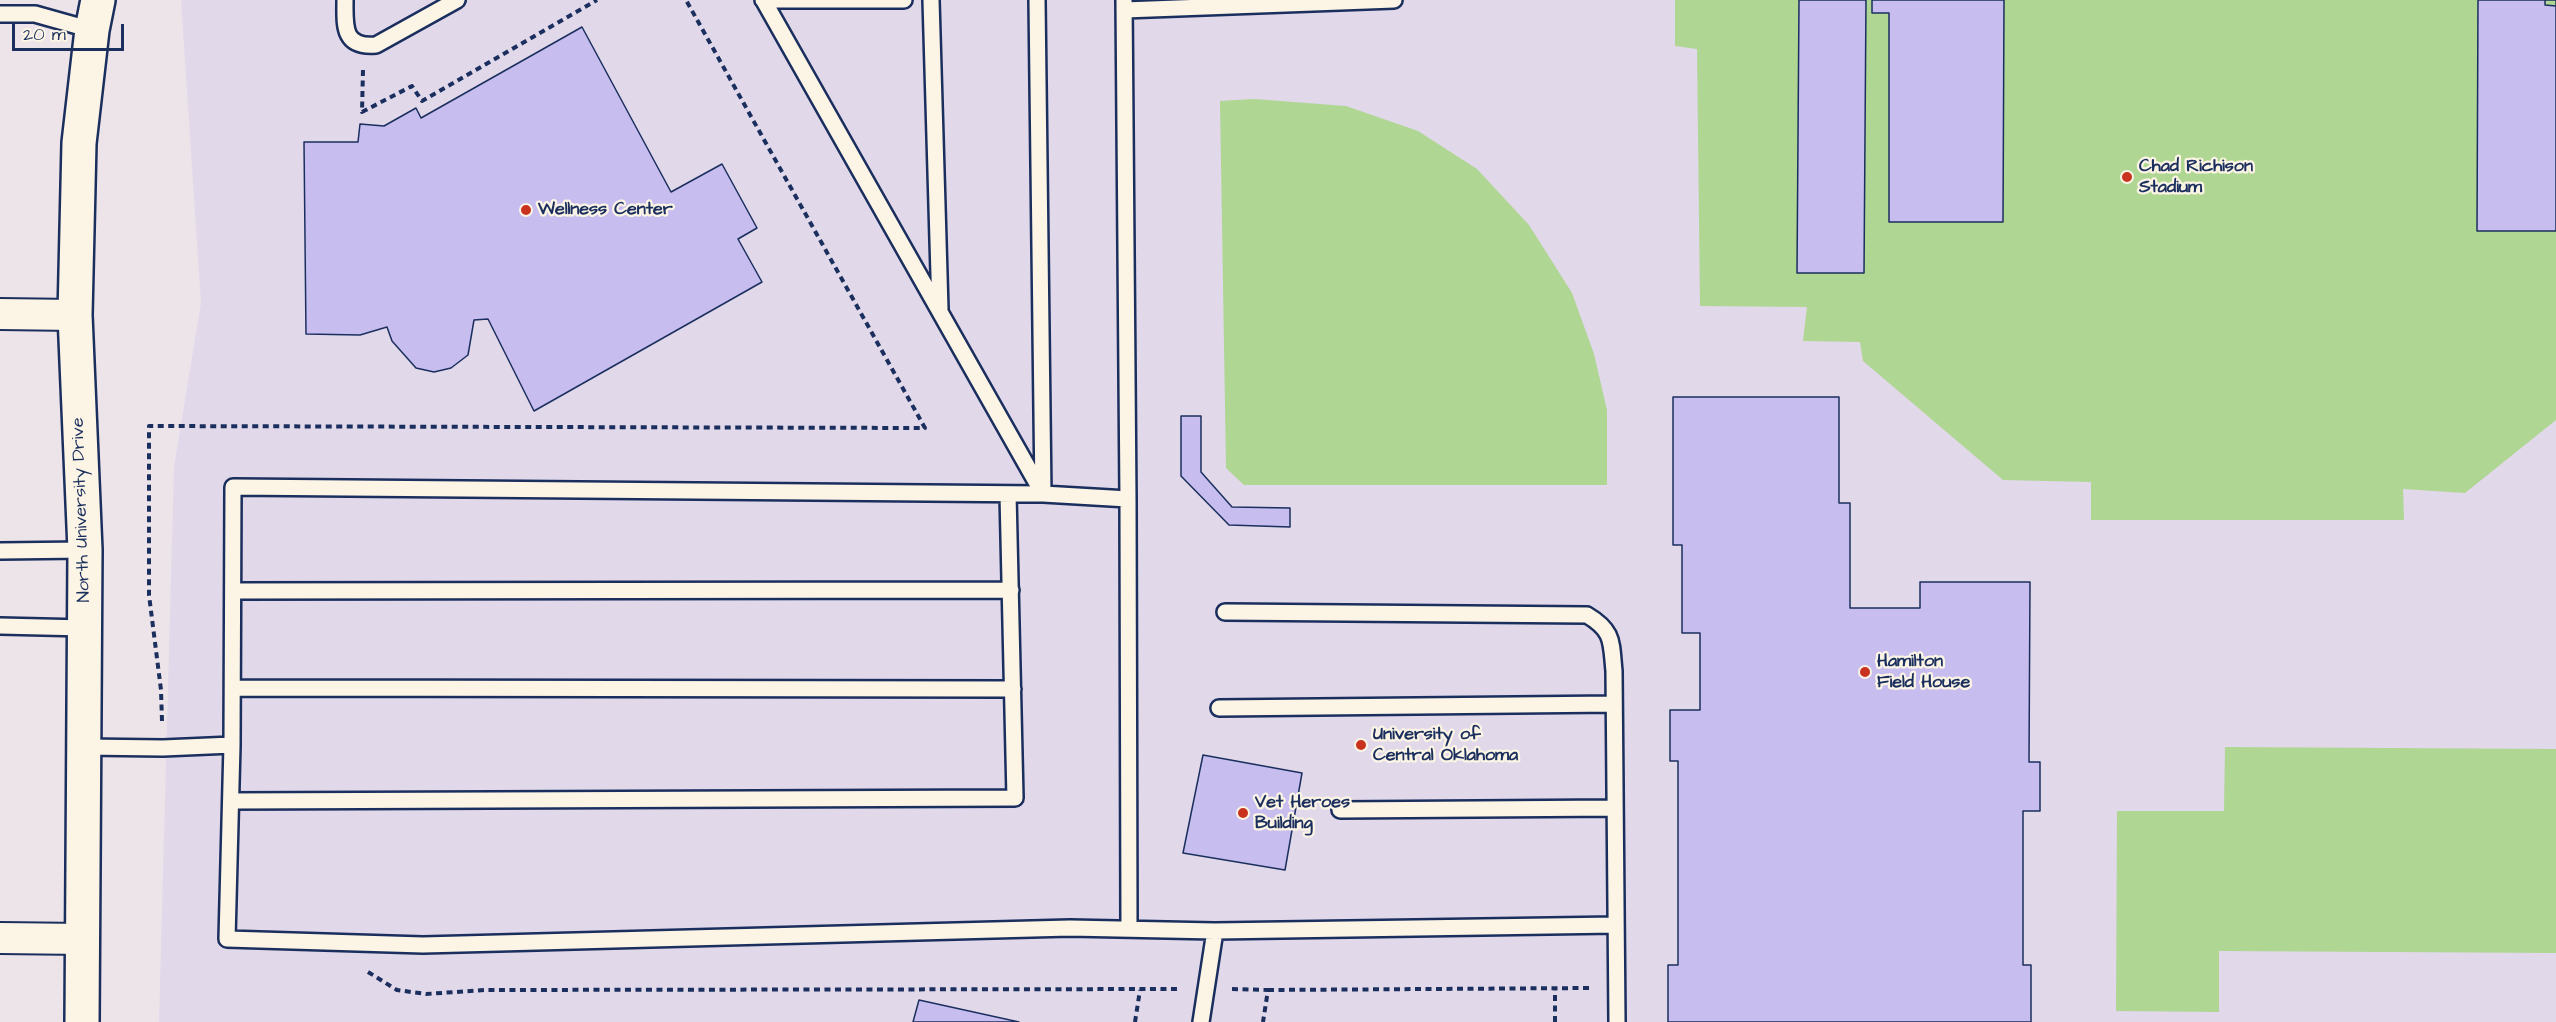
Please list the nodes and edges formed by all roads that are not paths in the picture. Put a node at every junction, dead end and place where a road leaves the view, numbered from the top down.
1 (345, 0) edge
2 (457, 0) edge
3 (904, 0) edge
4 (931, 0) edge
5 (1037, 0) edge
6 (1394, 0) edge
7 (763, 1) edge
8 (1192, 4) edge
9 (1124, 5) edge
10 (0, 14) edge
11 (95, 15) edge
12 (940, 313) junction
13 (0, 314) edge
14 (75, 315) junction
15 (1008, 494) junction
16 (1043, 494) junction
17 (1128, 499) junction
18 (85, 550) junction
19 (0, 551) edge
20 (1011, 590) junction
21 (233, 591) junction
22 (1224, 612) dead end
23 (0, 627) edge
24 (85, 628) junction
25 (233, 688) junction
26 (1013, 688) junction
27 (1614, 704) junction
28 (1220, 708) dead end
29 (232, 745) junction
30 (83, 747) junction
31 (231, 801) junction
32 (1615, 808) junction
33 (1341, 810) dead end
34 (1616, 925) junction
35 (1129, 928) junction
36 (1215, 931) junction
37 (0, 938) edge
38 (84, 939) junction
39 (82, 1022) edge
40 (1201, 1022) edge
41 (1617, 1022) edge

1 - 2 lane
3 - 7 lane
4 - 12 lane
5 - 16 lane
6 - 8 lane
7 - 12 lane
8 - 9 lane
9 - 17 lane
10 - 11 lane
11 - 14 street, North University Drive
12 - 16 lane
13 - 14 street
14 - 18 street, North University Drive
15 - 16 lane
15 - 20 lane
15 - 21 lane
16 - 17 lane
17 - 35 lane
18 - 19 lane
18 - 24 street, North University Drive
20 - 21 lane
20 - 26 lane
21 - 25 lane
22 - 27 lane
23 - 24 lane
24 - 30 street, North University Drive
25 - 26 lane
25 - 29 lane
26 - 31 lane
27 - 28 lane
27 - 32 lane
29 - 30 lane
29 - 31 lane
30 - 38 street, North University Drive
31 - 35 lane
32 - 33 lane
32 - 34 lane
34 - 36 lane
34 - 41 lane
35 - 36 lane
36 - 40 lane
37 - 38 street
38 - 39 street, North University Drive

